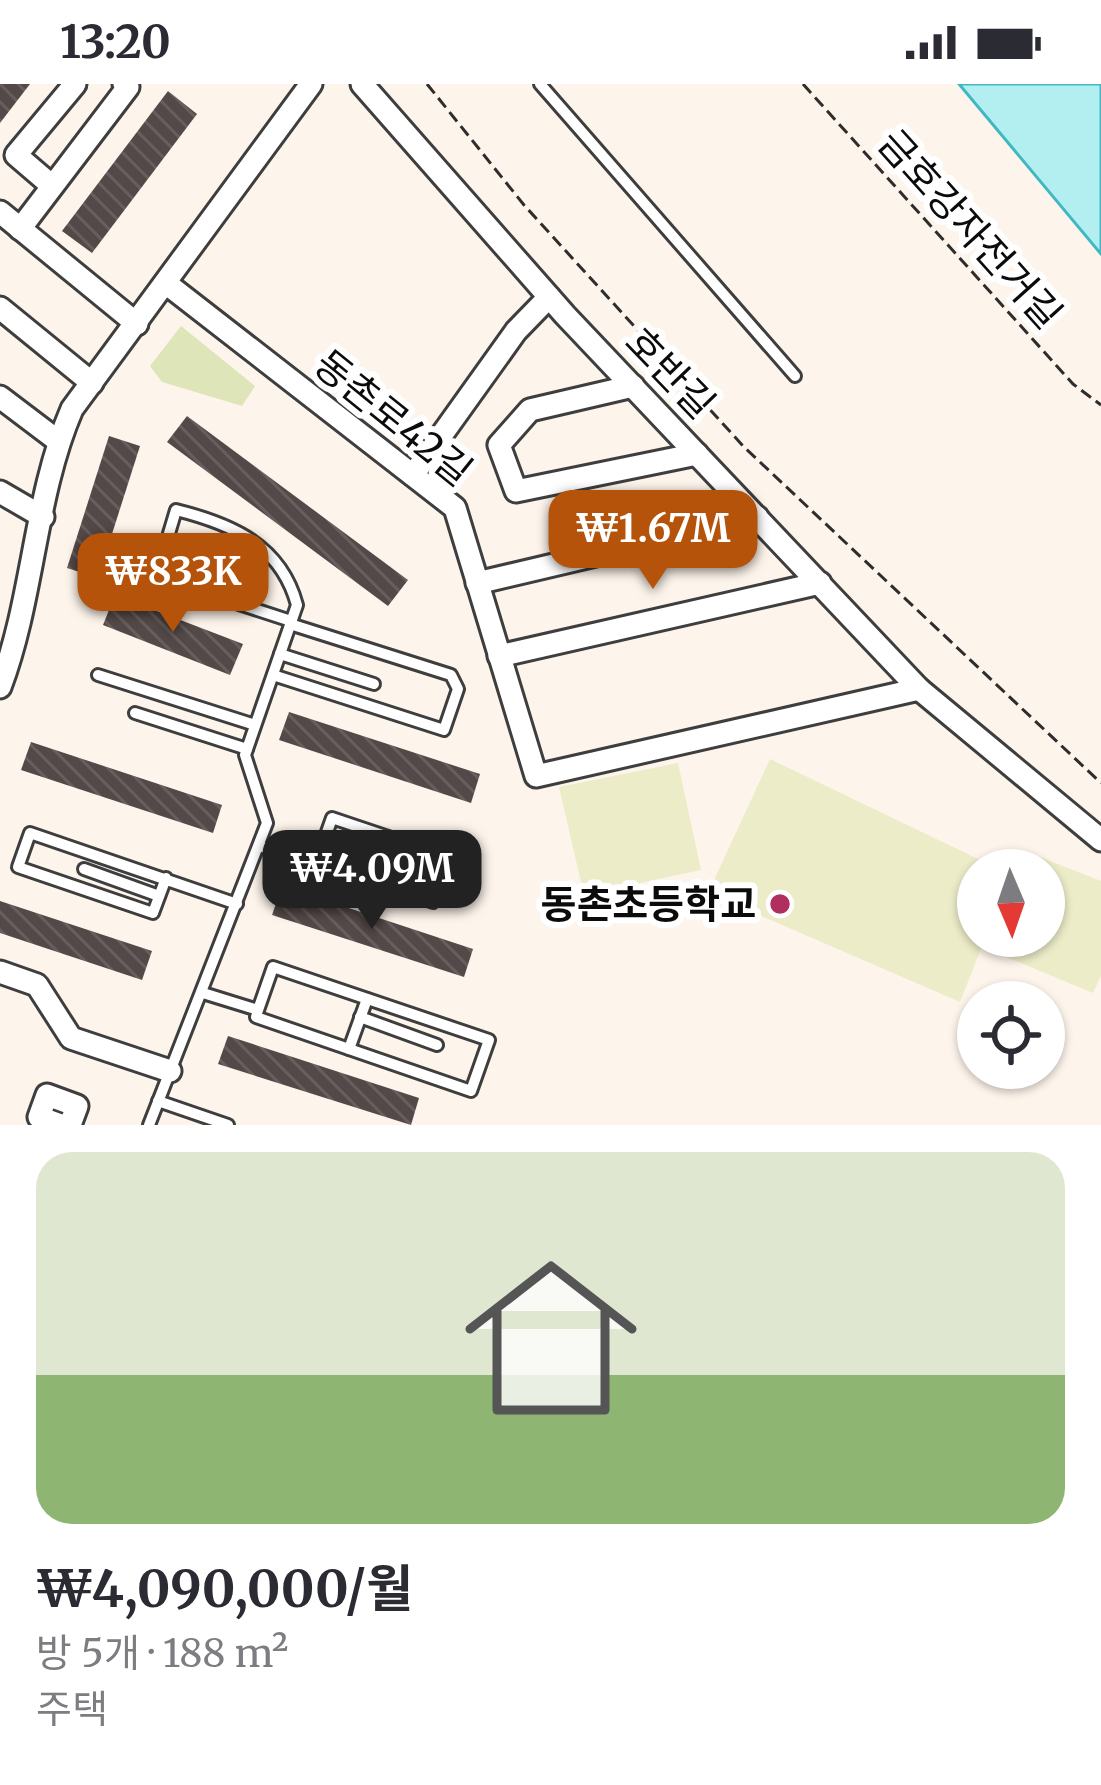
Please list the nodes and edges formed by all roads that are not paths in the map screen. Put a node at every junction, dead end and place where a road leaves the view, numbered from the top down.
1 (75, 84) edge
2 (124, 84) edge
3 (311, 84) edge
4 (362, 84) edge
5 (540, 84) edge
6 (52, 185) junction
7 (0, 212) edge
8 (20, 229) junction
9 (167, 284) junction
10 (549, 297) junction
11 (0, 308) edge
12 (137, 324) junction
13 (795, 376) dead end
14 (92, 383) junction
15 (633, 386) junction
16 (0, 397) edge
17 (58, 440) junction
18 (697, 454) junction
19 (413, 476) junction
20 (0, 492) edge
21 (757, 517) junction
22 (43, 518) junction
23 (477, 583) junction
24 (820, 583) junction
25 (291, 623) junction
26 (280, 654) junction
27 (500, 656) junction
28 (98, 675) dead end
29 (273, 675) junction
30 (374, 684) dead end
31 (0, 687) edge
32 (919, 689) junction
33 (135, 713) dead end
34 (255, 725) junction
35 (247, 749) junction
36 (1101, 840) edge
37 (259, 846) junction
38 (322, 847) junction
39 (316, 863) junction
40 (83, 869) dead end
41 (399, 873) dead end
42 (166, 878) junction
43 (159, 896) junction
44 (237, 904) junction
45 (0, 972) edge
46 (203, 993) junction
47 (367, 999) junction
48 (258, 1010) junction
49 (360, 1017) junction
50 (437, 1045) dead end
51 (349, 1049) junction
52 (170, 1071) junction
53 (158, 1101) junction
54 (61, 1125) edge
55 (70, 1125) edge
56 (149, 1125) edge
57 (225, 1125) edge

1 - 6 street
2 - 6 street
3 - 9 street
4 - 10 street, 호반길
5 - 13 lane
6 - 8 street
7 - 8 street
8 - 12 street
9 - 12 street
9 - 19 street, 동촌로42길
10 - 15 street, 호반길
10 - 19 street
11 - 14 street
12 - 14 street
14 - 17 street
15 - 18 street, 호반길
15 - 18 street
16 - 17 street
17 - 22 street
18 - 21 street, 호반길
19 - 23 street, 동촌로42길
20 - 22 street
21 - 23 street
21 - 24 street, 호반길
22 - 31 street
23 - 27 street, 동촌로42길
24 - 27 street
24 - 32 street, 호반길
25 - 25 lane
25 - 26 lane
25 - 29 lane
26 - 29 lane
26 - 30 lane
27 - 32 street, 동촌로42길
28 - 34 lane
29 - 34 lane
32 - 36 street, 호반길
33 - 35 lane
34 - 35 lane
35 - 37 lane
37 - 39 lane
37 - 44 lane
38 - 39 lane
38 - 39 lane
38 - 41 lane
40 - 43 lane
42 - 43 lane
42 - 43 lane
42 - 44 lane
44 - 46 lane
45 - 52 street
46 - 48 lane
46 - 52 lane
47 - 48 lane
47 - 49 lane
47 - 51 lane
48 - 51 lane
49 - 50 lane
49 - 51 lane
52 - 53 lane
53 - 56 lane
53 - 57 lane
54 - 55 street

